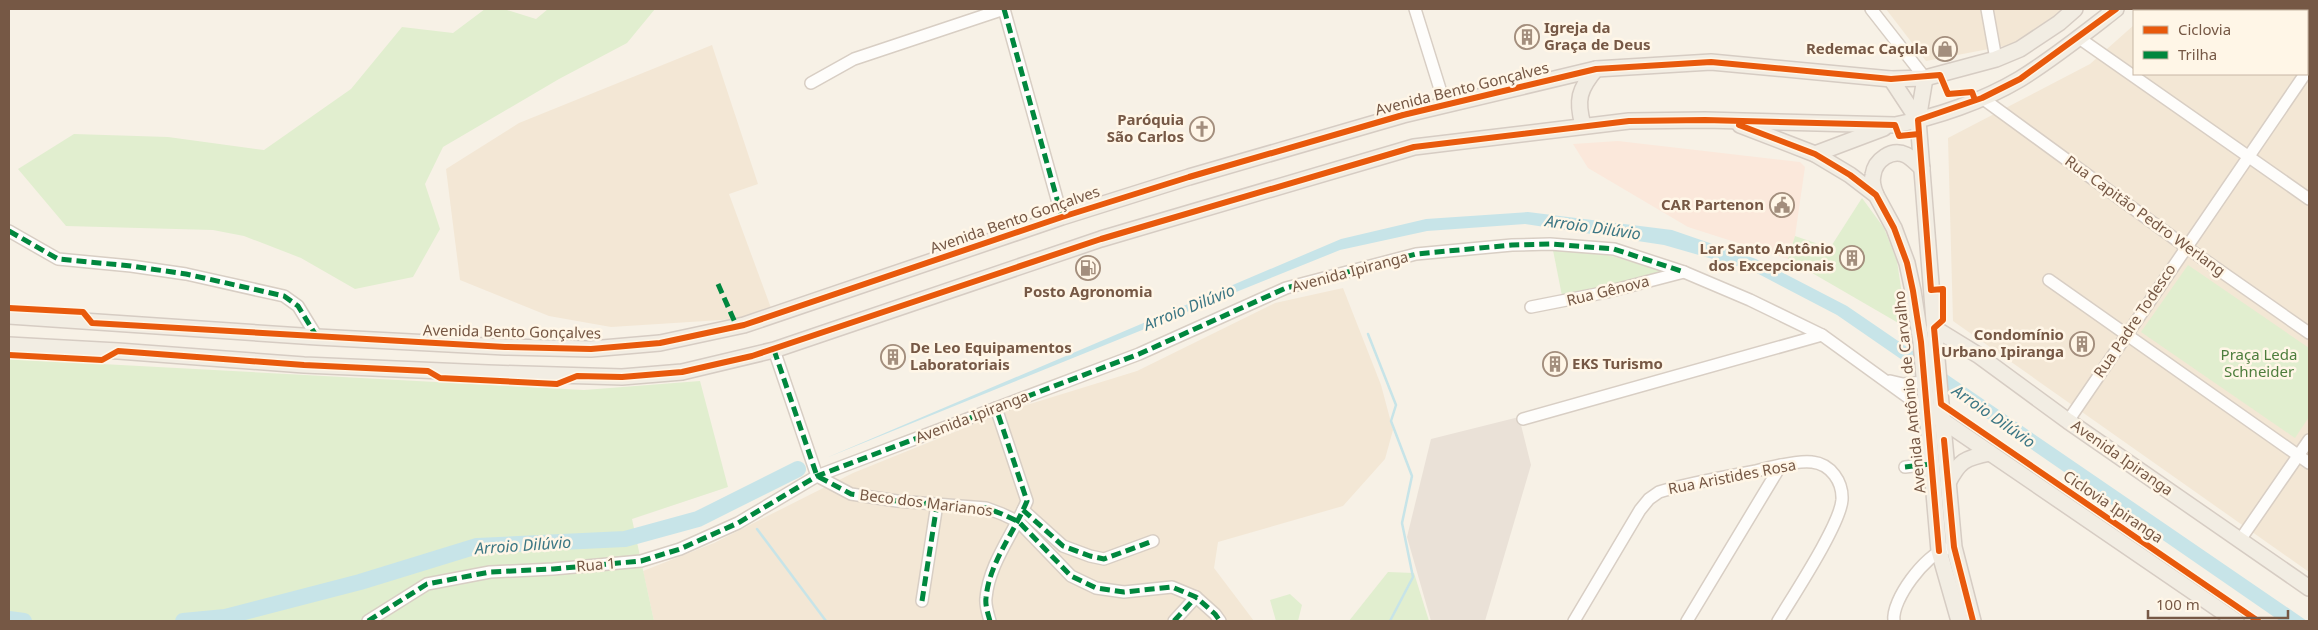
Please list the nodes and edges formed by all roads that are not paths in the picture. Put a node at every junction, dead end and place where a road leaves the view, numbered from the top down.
1 (1004, 9) edge
2 (1415, 9) edge
3 (1871, 9) edge
4 (1987, 9) edge
5 (2076, 9) edge
6 (2116, 9) edge
7 (2079, 38) junction
8 (1996, 59) junction
9 (1596, 69) junction
10 (2305, 75) edge
11 (1925, 78) junction
12 (1891, 79) junction
13 (811, 83) dead end
14 (1982, 98) junction
15 (1445, 105) junction
16 (1918, 120) junction
17 (1727, 121) junction
18 (1895, 125) junction
19 (1583, 126) junction
20 (1815, 154) junction
21 (2248, 157) junction
22 (1922, 168) junction
23 (1876, 195) junction
24 (2309, 199) edge
25 (1062, 216) junction
26 (9, 231) edge
27 (2186, 247) junction
28 (1684, 272) junction
29 (2049, 280) dead end
30 (1531, 307) dead end
31 (9, 316) edge
32 (1934, 328) junction
33 (2309, 333) edge
34 (2127, 334) junction
35 (1822, 335) junction
36 (317, 337) junction
37 (9, 345) edge
38 (774, 350) junction
39 (1886, 380) junction
40 (1923, 380) junction
41 (996, 408) junction
42 (1927, 411) junction
43 (1522, 418) dead end
44 (1942, 420) junction
45 (2068, 421) junction
46 (2309, 440) edge
47 (1990, 453) junction
48 (2299, 456) junction
49 (2309, 463) edge
50 (1931, 464) junction
51 (1781, 465) junction
52 (1905, 467) dead end
53 (817, 476) junction
54 (1948, 485) junction
55 (937, 504) junction
56 (1023, 510) junction
57 (1018, 522) junction
58 (2240, 540) junction
59 (1153, 541) dead end
60 (1954, 547) junction
61 (1939, 551) junction
62 (2309, 588) edge
63 (1196, 597) junction
64 (922, 601) dead end
65 (368, 621) edge
66 (990, 621) edge
67 (1174, 621) edge
68 (1220, 621) edge
69 (1574, 621) edge
70 (1688, 621) edge
71 (1778, 621) edge
72 (1894, 621) edge
73 (1959, 621) edge
74 (1973, 621) edge
75 (2236, 621) edge

1 - 13 street
1 - 25 street
2 - 15 street
3 - 11 street
4 - 8 street
5 - 8 main road, Avenida Bento Gonçalves
6 - 7 main road
7 - 14 main road
7 - 21 street
8 - 11 main road, Avenida Bento Gonçalves
9 - 12 main road, Avenida Bento Gonçalves
9 - 15 main road, Avenida Bento Gonçalves
9 - 19 main road
10 - 21 street, Rua Padre Todesco
11 - 12 main road, Avenida Bento Gonçalves
11 - 16 main road
12 - 16 main road
14 - 16 main road
14 - 27 street, Rua Capitão Pedro Werlang
15 - 25 main road, Avenida Bento Gonçalves
16 - 18 main road
16 - 22 main road, Avenida Antônio de Carvalho
17 - 18 main road
17 - 19 main road
17 - 20 main road, Avenida Antônio de Carvalho
18 - 20 main road
19 - 38 main road
20 - 23 main road, Avenida Antônio de Carvalho
21 - 24 street
21 - 27 street, Rua Padre Todesco
22 - 23 main road
22 - 32 main road, Avenida Antônio de Carvalho
23 - 40 main road, Avenida Antônio de Carvalho
25 - 36 main road, Avenida Bento Gonçalves
26 - 36 street
27 - 33 street, Rua Capitão Pedro Werlang
27 - 34 street, Rua Padre Todesco
28 - 30 street, Rua Gênova
28 - 35 street, Avenida Ipiranga
28 - 41 street, Avenida Ipiranga
29 - 34 street
31 - 36 main road, Avenida Bento Gonçalves
32 - 44 main road, Avenida Antônio de Carvalho
32 - 45 main road, Avenida Ipiranga
34 - 45 street, Rua Padre Todesco
34 - 48 street
35 - 39 street, Avenida Ipiranga
35 - 43 street
37 - 38 main road
38 - 53 street
39 - 40 street, Avenida Ipiranga
39 - 42 street, Avenida Ipiranga
40 - 42 main road, Avenida Antônio de Carvalho
41 - 53 street, Avenida Ipiranga
41 - 56 street
42 - 44 main road, Avenida Ipiranga
42 - 50 main road, Avenida Antônio de Carvalho
44 - 47 main road, Avenida Ipiranga
44 - 54 main road, Avenida Antônio de Carvalho
45 - 58 main road, Avenida Ipiranga
46 - 48 street
47 - 54 main road
47 - 75 main road, Avenida Ipiranga
48 - 49 street
48 - 58 street
50 - 52 street
50 - 61 main road, Avenida Antônio de Carvalho
51 - 69 street, Rua Aristides Rosa
51 - 70 street
51 - 71 street, Rua Aristides Rosa
53 - 55 street, Beco dos Marianos
53 - 65 street, Rua 1
54 - 60 main road, Avenida Antônio de Carvalho
55 - 57 street, Beco dos Marianos
55 - 64 street
56 - 57 street
56 - 59 street
57 - 63 street, Beco dos Marianos
57 - 66 street
58 - 62 main road, Avenida Ipiranga
60 - 61 street
60 - 74 main road, Avenida Antônio de Carvalho
61 - 72 street
61 - 73 main road, Avenida Antônio de Carvalho
63 - 67 street
63 - 68 street, Beco dos Marianos

